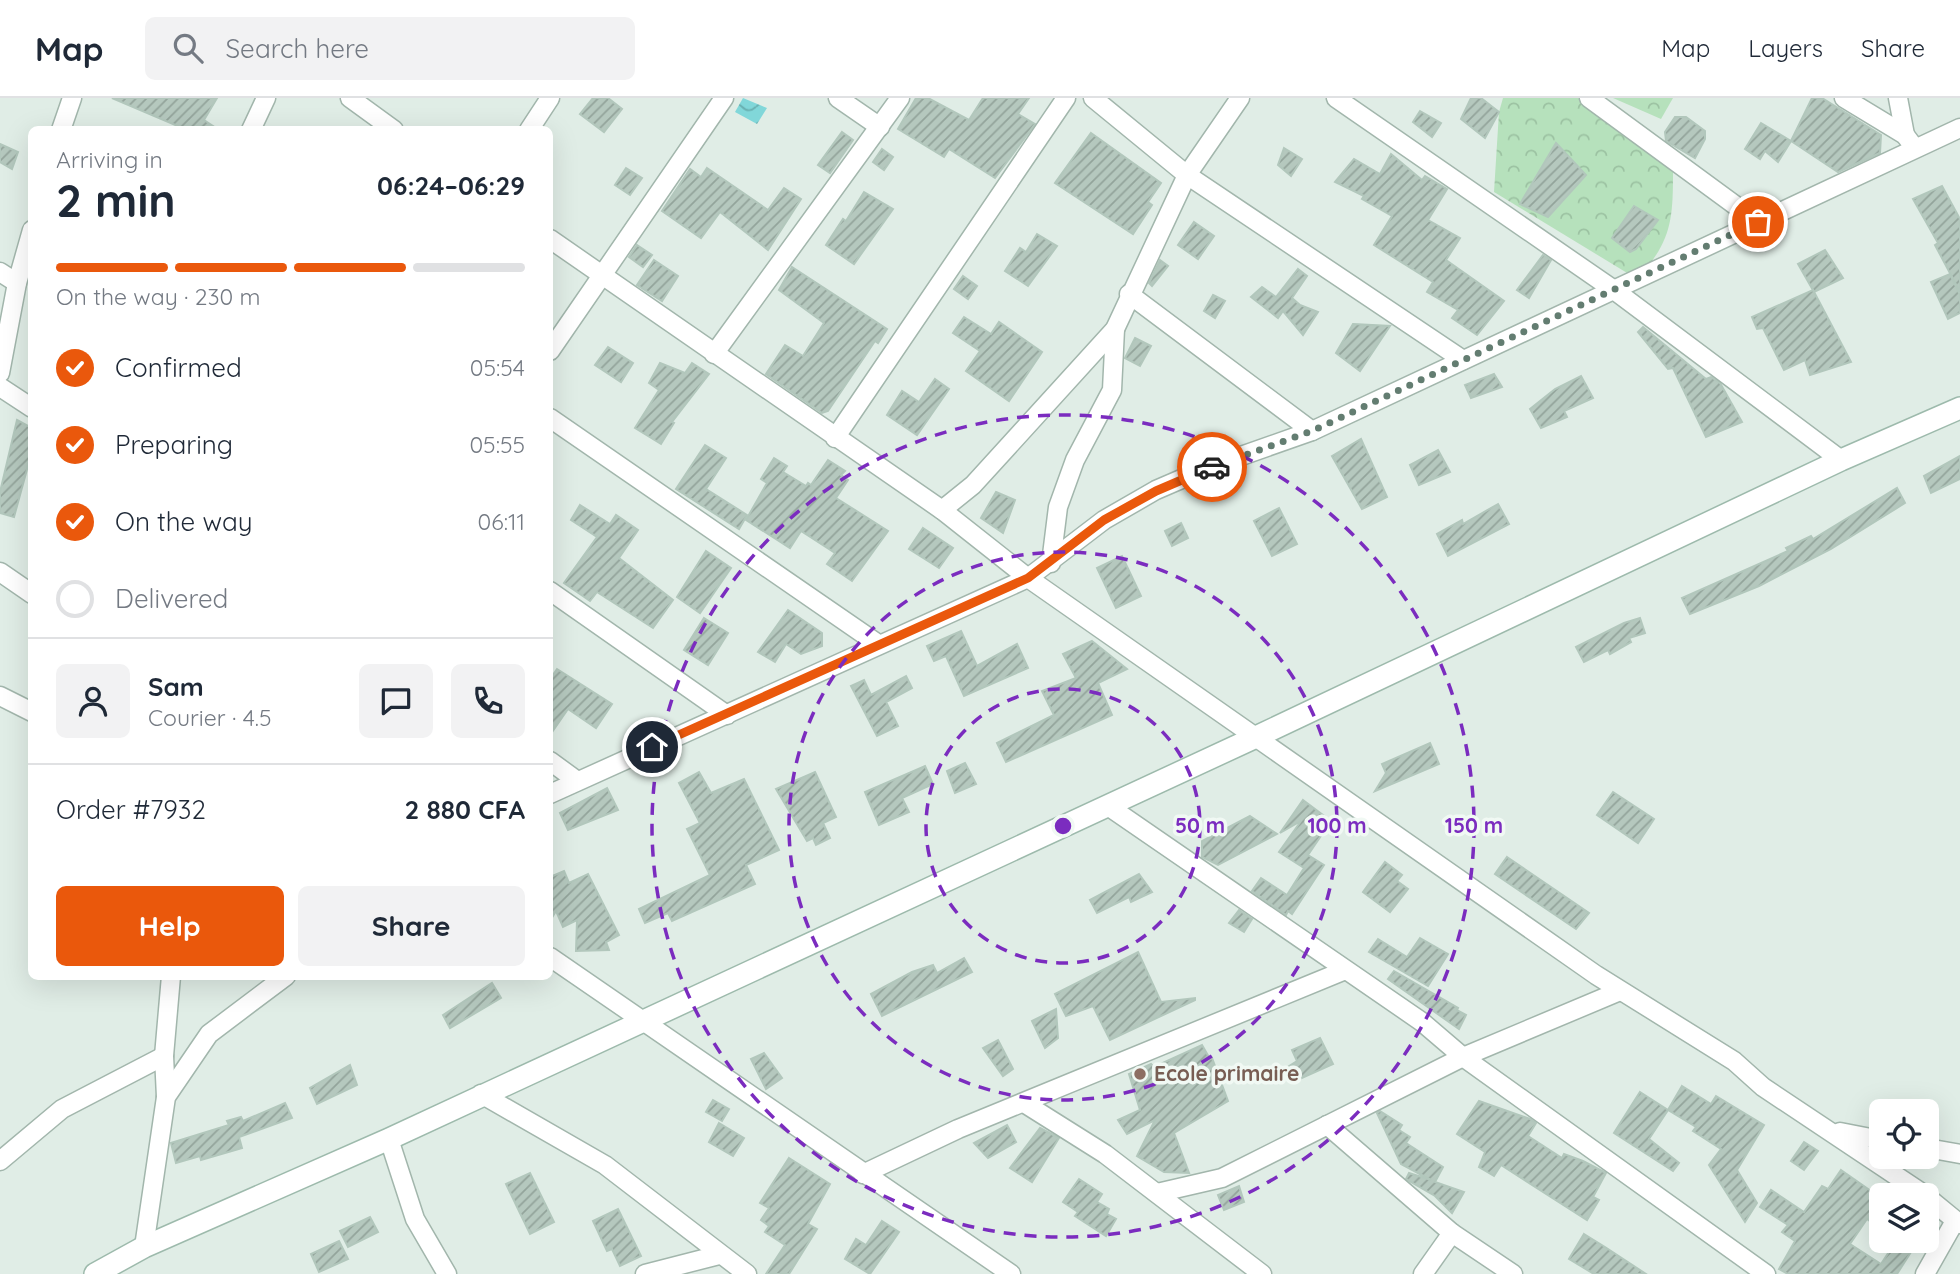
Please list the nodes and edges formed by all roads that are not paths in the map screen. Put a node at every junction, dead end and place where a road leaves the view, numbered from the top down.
1 (72, 98) edge
2 (266, 98) edge
3 (350, 98) edge
4 (550, 98) edge
5 (724, 98) edge
6 (838, 98) edge
7 (900, 98) edge
8 (1066, 98) edge
9 (1093, 98) edge
10 (1240, 98) edge
11 (1336, 98) edge
12 (1590, 98) edge
13 (1844, 98) edge
14 (1898, 98) edge
15 (62, 126) edge
16 (253, 126) edge
17 (388, 126) edge
18 (532, 126) edge
19 (880, 127) junction
20 (1960, 128) edge
21 (1910, 141) junction
22 (1187, 175) junction
23 (1758, 222) junction
24 (553, 242) edge
25 (28, 244) edge
26 (0, 272) edge
27 (601, 276) junction
28 (17, 283) junction
29 (1614, 290) junction
30 (1129, 294) junction
31 (1115, 329) junction
32 (553, 347) edge
33 (714, 354) junction
34 (1463, 360) junction
35 (0, 373) edge
36 (0, 387) edge
37 (28, 405) edge
38 (1960, 408) edge
39 (553, 420) edge
40 (1312, 431) junction
41 (835, 438) junction
42 (1842, 460) junction
43 (942, 510) junction
44 (1051, 563) junction
45 (0, 572) edge
46 (1028, 578) junction
47 (28, 591) edge
48 (553, 593) edge
49 (878, 644) junction
50 (0, 696) edge
51 (28, 710) edge
52 (727, 715) junction
53 (1256, 737) junction
54 (553, 763) edge
55 (576, 780) junction
56 (553, 792) edge
57 (1108, 806) junction
58 (553, 959) edge
59 (1343, 971) junction
60 (171, 980) edge
61 (281, 980) edge
62 (1620, 991) junction
63 (640, 1020) junction
64 (164, 1056) junction
65 (1464, 1057) junction
66 (481, 1094) junction
67 (166, 1097) junction
68 (1024, 1104) junction
69 (1327, 1125) junction
70 (1833, 1131) junction
71 (1869, 1138) edge
72 (389, 1139) junction
73 (1939, 1150) edge
74 (1960, 1154) edge
75 (0, 1161) edge
76 (863, 1174) junction
77 (1907, 1183) edge
78 (1157, 1193) junction
79 (1939, 1207) edge
80 (1958, 1223) edge
81 (1452, 1233) junction
82 (144, 1247) junction
83 (719, 1255) junction
84 (95, 1274) edge
85 (447, 1274) edge
86 (645, 1274) edge
87 (747, 1274) edge
88 (1011, 1274) edge
89 (1262, 1274) edge
90 (1423, 1274) edge
91 (1513, 1274) edge
92 (1766, 1274) edge
93 (1925, 1274) edge

1 - 15 street
2 - 16 street
3 - 17 street
4 - 18 street
5 - 27 street
6 - 19 street
7 - 19 street
8 - 41 street
9 - 22 street
10 - 22 street
11 - 29 street
12 - 23 street
13 - 21 street
14 - 21 street
19 - 33 street
20 - 21 street
21 - 23 street
22 - 30 street
22 - 34 street
23 - 29 street
24 - 27 street
25 - 28 street
26 - 28 street
27 - 32 street
27 - 33 street
28 - 35 street
29 - 34 street
29 - 42 street
30 - 31 street
30 - 40 street
31 - 43 street
31 - 44 street
33 - 41 street
34 - 40 street
36 - 37 street
38 - 42 street
39 - 49 street
40 - 44 street
41 - 43 street
42 - 53 street
43 - 46 street
44 - 46 street
45 - 47 street
46 - 49 street
46 - 53 street
48 - 52 street
49 - 52 street
50 - 51 street
52 - 55 street
53 - 57 street
53 - 62 street
54 - 55 street
55 - 56 street
57 - 59 street
57 - 63 street
58 - 63 street
59 - 65 street
59 - 68 street
60 - 64 street
61 - 67 street
62 - 65 street
62 - 70 street
63 - 66 street
63 - 76 street
64 - 67 street
64 - 75 street
65 - 69 street
65 - 92 street
66 - 72 street
66 - 83 street
67 - 82 street
68 - 76 street
68 - 78 street
69 - 78 street
69 - 81 street
70 - 71 street
70 - 77 street
72 - 82 street
72 - 85 street
73 - 74 street
76 - 88 street
78 - 89 street
79 - 80 street
80 - 93 street
81 - 90 street
81 - 91 street
82 - 84 street
83 - 86 street
83 - 87 street

